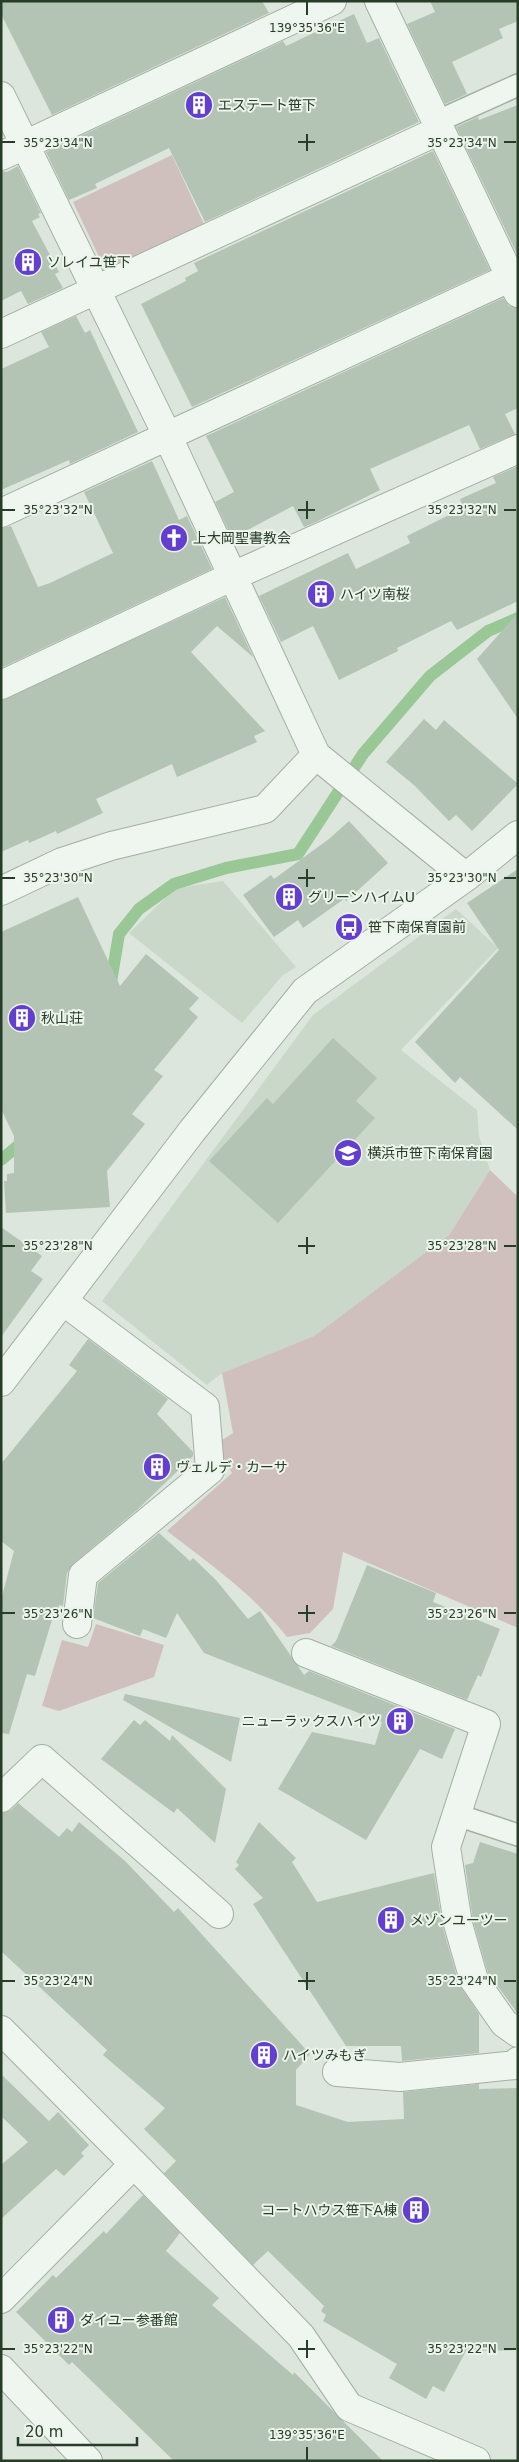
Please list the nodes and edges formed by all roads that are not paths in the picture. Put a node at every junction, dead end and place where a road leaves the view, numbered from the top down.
1 (332, 1) edge
2 (379, 1) edge
3 (518, 85) edge
4 (1, 96) edge
5 (438, 126) junction
6 (13, 150) edge
7 (515, 282) edge
8 (96, 288) junction
9 (1, 334) edge
10 (167, 435) junction
11 (518, 450) edge
12 (1, 513) edge
13 (233, 576) junction
14 (1, 685) edge
15 (321, 759) junction
16 (518, 835) edge
17 (466, 877) junction
18 (1, 891) edge
19 (63, 1301) junction
20 (1, 1382) edge
21 (77, 1624) dead end
22 (306, 1653) dead end
23 (1, 1798) edge
24 (456, 1815) junction
25 (518, 1836) edge
26 (218, 1914) dead end
27 (1, 2030) edge
28 (518, 2033) edge
29 (518, 2061) edge
30 (337, 2072) dead end
31 (134, 2164) junction
32 (1, 2299) edge
33 (1, 2369) edge
34 (88, 2461) edge
35 (476, 2461) edge

1 - 6 street
2 - 5 street
3 - 5 lane
4 - 6 street
5 - 7 street
5 - 8 street
6 - 8 street
7 - 10 street
8 - 9 street
8 - 10 street
10 - 12 street
10 - 13 street
11 - 13 street
13 - 14 street
13 - 15 street
15 - 17 street
15 - 18 street
16 - 17 street
17 - 19 street
19 - 20 street
19 - 21 street
22 - 24 street
23 - 26 street
24 - 25 lane
24 - 28 street
27 - 31 street
29 - 30 street
31 - 32 street
31 - 35 street
33 - 34 street

